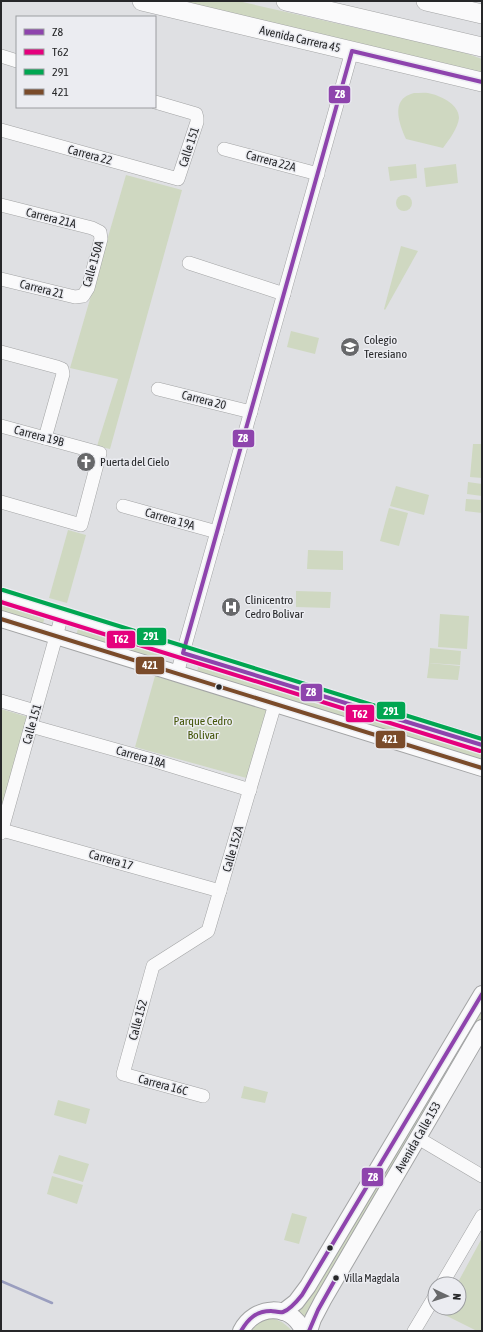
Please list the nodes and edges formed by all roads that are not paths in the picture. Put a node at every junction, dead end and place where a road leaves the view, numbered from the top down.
1 (142, 1) edge
2 (286, 1) edge
3 (426, 1) edge
4 (482, 14) edge
5 (478, 47) edge
6 (352, 51) junction
7 (1, 56) edge
8 (16, 61) edge
9 (482, 82) edge
10 (156, 102) edge
11 (1, 130) edge
12 (224, 148) dead end
13 (318, 174) junction
14 (178, 179) joint
15 (1, 205) edge
16 (100, 232) joint
17 (189, 263) dead end
18 (1, 279) edge
19 (284, 294) junction
20 (83, 296) joint
21 (1, 352) edge
22 (158, 389) dead end
23 (251, 412) junction
24 (1, 426) edge
25 (45, 438) junction
26 (1, 502) edge
27 (123, 506) dead end
28 (217, 532) junction
29 (1, 596) edge
30 (62, 616) junction
31 (1, 619) edge
32 (56, 637) junction
33 (183, 653) junction
34 (178, 674) junction
35 (1, 702) edge
36 (275, 704) junction
37 (35, 711) junction
38 (31, 726) junction
39 (482, 745) edge
40 (482, 768) edge
41 (250, 790) junction
42 (2, 832) edge
43 (220, 891) junction
44 (153, 966) joint
45 (482, 994) edge
46 (482, 1028) edge
47 (123, 1074) joint
48 (203, 1096) dead end
49 (418, 1138) junction
50 (482, 1176) edge
51 (482, 1216) edge
52 (447, 1276) edge
53 (427, 1309) edge
54 (283, 1312) junction
55 (241, 1331) edge
56 (303, 1331) edge
57 (309, 1331) edge
58 (414, 1331) edge

1 - 6 highway, Avenida Carrera 45
2 - 5 highway
3 - 4 highway
6 - 9 highway, Avenida Carrera 45
6 - 13 street
7 - 8 street
10 - 14 street, Calle 151
11 - 14 street, Carrera 22
12 - 13 street, Carrera 22A
13 - 19 street
15 - 16 street, Carrera 21A
16 - 20 street, Calle 150A
17 - 19 street
18 - 20 street, Carrera 21
19 - 23 street
21 - 25 street
22 - 23 street, Carrera 20
23 - 28 street
24 - 25 street, Carrera 19B
25 - 26 street, Carrera 19B
27 - 28 street, Carrera 19A
28 - 33 street
29 - 30 main road
30 - 32 street, Calle 151
30 - 33 main road
31 - 32 main road
32 - 34 main road
32 - 37 street, Calle 151
33 - 34 street
33 - 39 main road
34 - 36 main road
35 - 37 street
36 - 40 main road
36 - 41 street, Calle 152A
37 - 38 street, Calle 151
38 - 41 street, Carrera 18A
38 - 42 street, Calle 151
41 - 43 street, Calle 152A
42 - 43 street, Carrera 17
43 - 44 street, Calle 152A
44 - 47 street, Calle 152
45 - 54 main road, Avenida Calle 153
46 - 49 main road, Avenida Calle 153
47 - 48 street, Carrera 16C
49 - 50 street
49 - 57 main road, Avenida Calle 153
51 - 52 street
53 - 58 street
54 - 55 main road
54 - 56 main road

